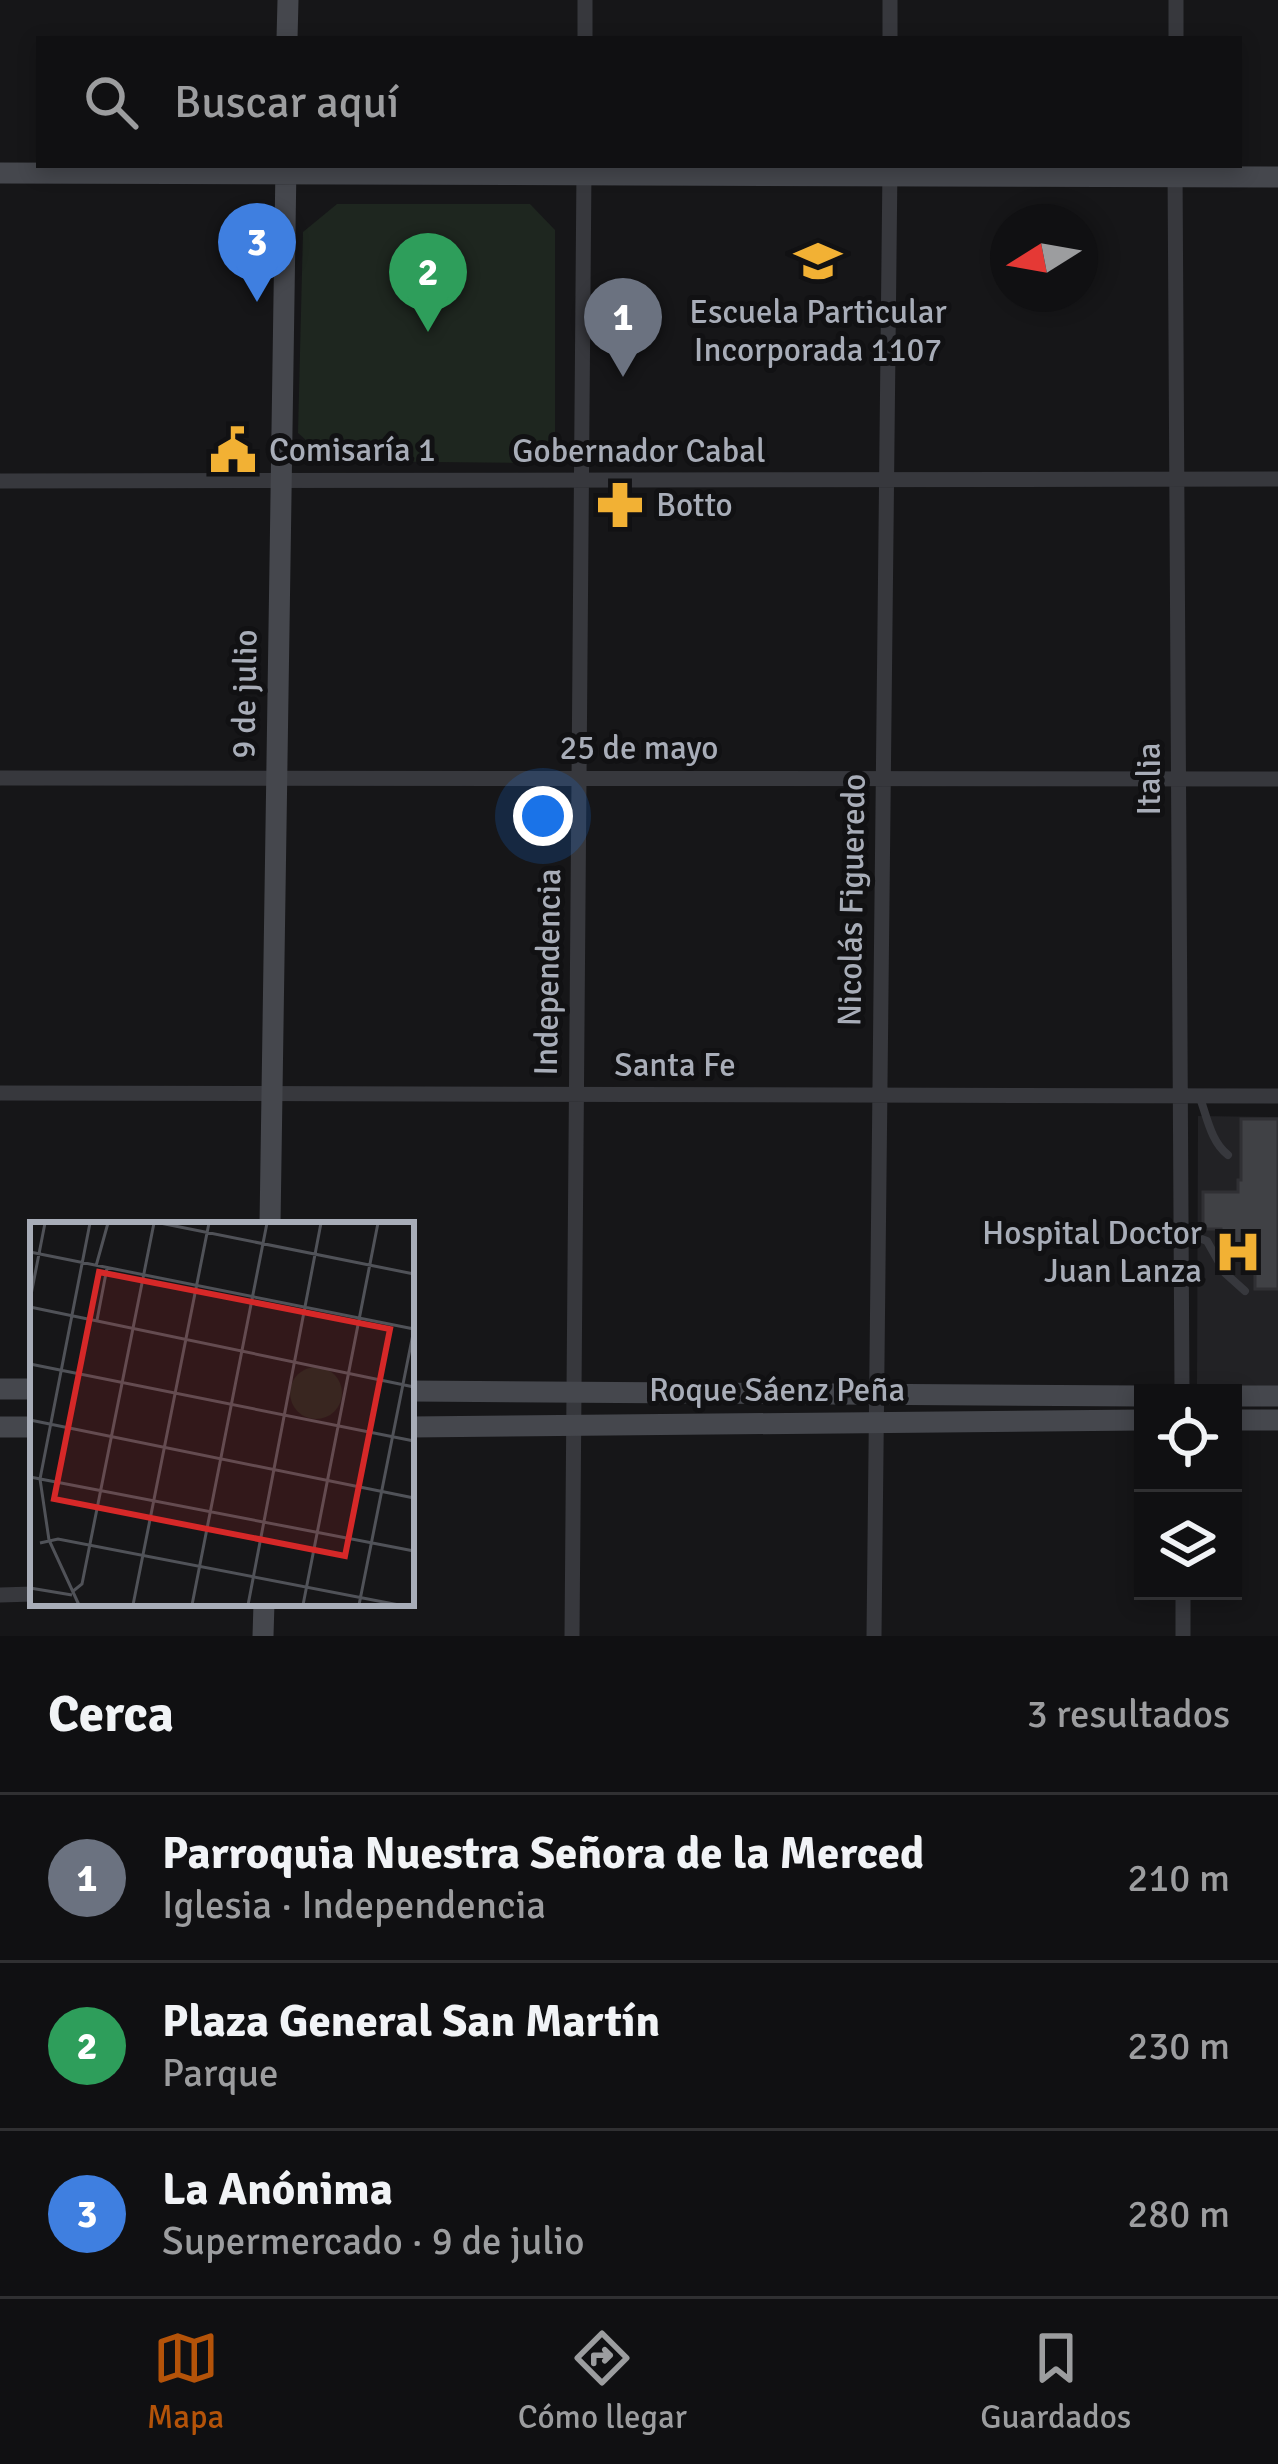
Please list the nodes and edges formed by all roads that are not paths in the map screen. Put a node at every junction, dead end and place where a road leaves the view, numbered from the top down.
1 (288, 0) edge
2 (585, 0) edge
3 (890, 0) edge
4 (1176, 0) edge
5 (287, 36) edge
6 (584, 36) edge
7 (890, 36) edge
8 (1176, 36) edge
9 (285, 169) edge
10 (584, 170) edge
11 (890, 170) edge
12 (1175, 171) edge
13 (0, 172) edge
14 (1278, 177) edge
15 (1177, 479) junction
16 (1278, 479) edge
17 (887, 480) junction
18 (0, 481) edge
19 (282, 481) junction
20 (582, 481) junction
21 (0, 778) edge
22 (277, 778) junction
23 (580, 778) junction
24 (884, 778) junction
25 (1179, 779) junction
26 (1278, 779) edge
27 (0, 1093) edge
28 (272, 1094) junction
29 (577, 1095) junction
30 (880, 1095) junction
31 (1180, 1096) junction
32 (1199, 1096) junction
33 (1278, 1096) edge
34 (1228, 1155) dead end
35 (270, 1222) edge
36 (1181, 1232) junction
37 (1245, 1291) dead end
38 (1182, 1384) edge
39 (414, 1391) edge
40 (574, 1392) junction
41 (877, 1394) junction
42 (1134, 1396) edge
43 (1242, 1396) edge
44 (1278, 1396) edge
45 (1134, 1420) edge
46 (1242, 1420) edge
47 (1278, 1420) edge
48 (876, 1423) junction
49 (574, 1425) junction
50 (414, 1427) edge
51 (30, 1594) edge
52 (0, 1595) edge
53 (1183, 1600) edge
54 (264, 1606) edge
55 (263, 1636) edge
56 (572, 1636) edge
57 (874, 1636) edge
58 (1183, 1636) edge

1 - 5 main road
2 - 6 street
3 - 7 street
4 - 8 street
9 - 10 main road
9 - 13 main road
9 - 19 main road, 9 de julio
10 - 11 main road
10 - 20 street, Independencia
11 - 12 main road
11 - 17 street, Nicolás Figueredo
12 - 14 main road
12 - 15 street, Italia
15 - 16 street, Gobernador Cabal
15 - 17 street, Gobernador Cabal
15 - 25 street, Italia
17 - 20 street, Gobernador Cabal
17 - 24 street, Nicolás Figueredo
18 - 19 street, Gobernador Cabal
19 - 20 street, Gobernador Cabal
19 - 22 main road, 9 de julio
20 - 23 street, Independencia
21 - 22 street, 25 de mayo
22 - 23 street, 25 de mayo
22 - 28 main road, 9 de julio
23 - 24 street, 25 de mayo
23 - 29 street, Independencia
24 - 25 street, 25 de mayo
24 - 30 street, Nicolás Figueredo
25 - 26 street, 25 de mayo
25 - 31 street, Italia
27 - 28 street, Santa Fe
28 - 29 street, Santa Fe
28 - 35 main road, 9 de julio
29 - 30 street, Santa Fe
29 - 40 street, Independencia
30 - 31 street, Santa Fe
30 - 41 street, Nicolás Figueredo
31 - 32 street, Santa Fe
31 - 36 street, Italia
32 - 33 street, Santa Fe
32 - 34 lane
36 - 37 lane
36 - 38 street, Italia
39 - 40 main road, Roque Sáenz Peña
40 - 41 main road, Roque Sáenz Peña
40 - 49 street, Independencia
41 - 42 main road, Roque Sáenz Peña
41 - 48 street, Nicolás Figueredo
43 - 44 main road
45 - 48 main road, Roque Sáenz Peña
46 - 47 main road
48 - 49 main road, Roque Sáenz Peña
48 - 57 street, Nicolás Figueredo
49 - 50 main road, Roque Sáenz Peña
49 - 56 street, Independencia
51 - 52 street
53 - 58 street
54 - 55 main road

